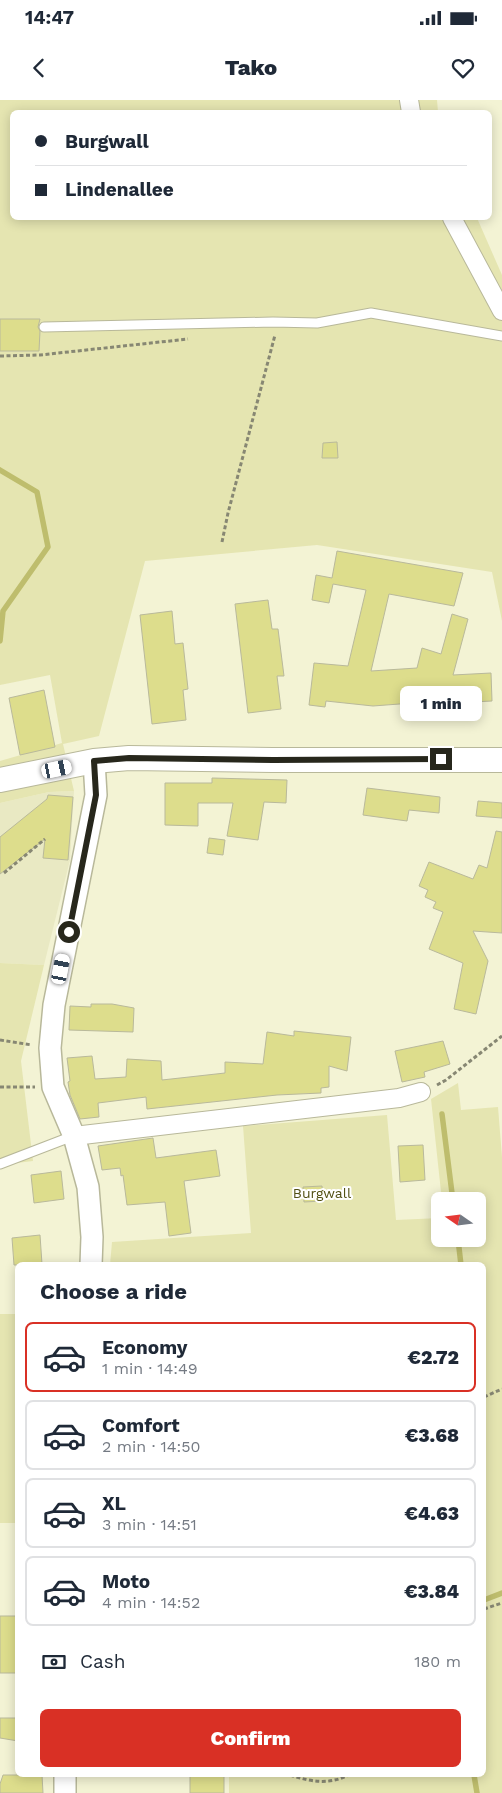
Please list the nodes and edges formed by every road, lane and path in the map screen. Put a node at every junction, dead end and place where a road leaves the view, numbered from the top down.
1 (453, 220) edge
2 (502, 310) edge
3 (44, 327) dead end
4 (276, 330) dead end
5 (502, 336) edge
6 (198, 338) dead end
7 (0, 356) edge
8 (222, 542) dead end
9 (502, 760) edge
10 (94, 761) junction
11 (0, 780) edge
12 (44, 839) dead end
13 (4, 873) dead end
14 (502, 1036) edge
15 (0, 1040) edge
16 (50, 1048) junction
17 (0, 1087) edge
18 (53, 1087) junction
19 (421, 1092) joint
20 (74, 1136) junction
21 (0, 1164) edge
22 (91, 1262) edge
23 (502, 1388) edge
24 (486, 1396) edge
25 (502, 1602) edge
26 (486, 1608) edge
27 (65, 1777) edge
28 (296, 1777) edge
29 (345, 1777) edge
30 (65, 1793) edge

1 - 2 street
3 - 5 lane
4 - 8 path
6 - 7 path
9 - 10 main road
10 - 11 main road
10 - 16 street
12 - 13 path
14 - 19 path
15 - 16 path
16 - 18 street
17 - 18 path
18 - 20 street
19 - 20 street
20 - 21 lane
20 - 22 street
23 - 24 path
25 - 26 path
27 - 30 street
28 - 29 path

